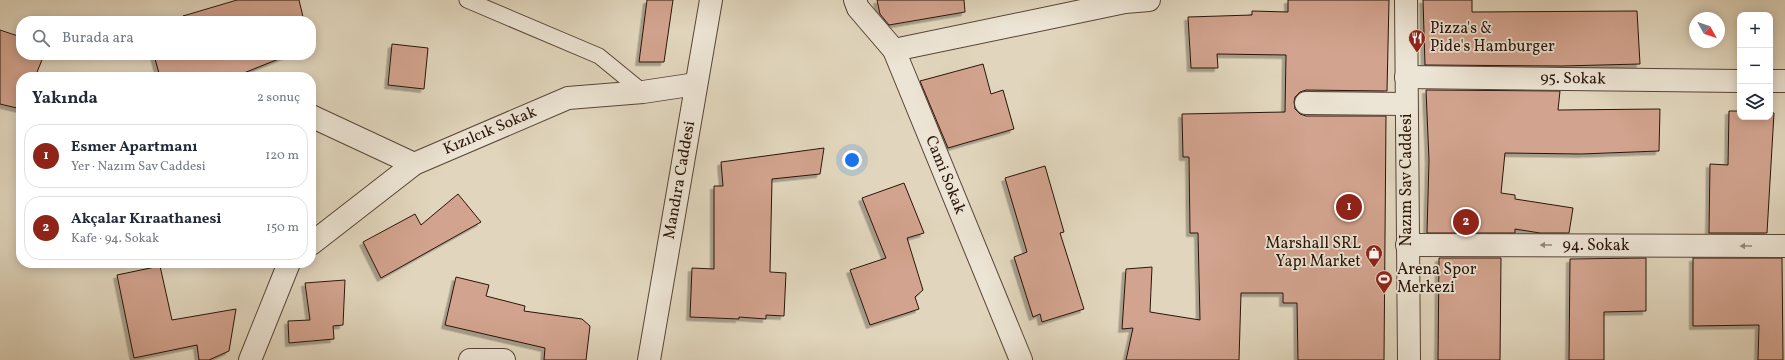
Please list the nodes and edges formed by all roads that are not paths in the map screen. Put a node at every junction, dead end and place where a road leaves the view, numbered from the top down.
1 (467, 0) edge
2 (711, 0) edge
3 (855, 0) edge
4 (1149, 0) edge
5 (1406, 0) edge
6 (894, 50) junction
7 (1406, 77) junction
8 (1737, 81) edge
9 (1773, 81) edge
10 (1785, 82) edge
11 (696, 84) junction
12 (643, 92) junction
13 (1306, 103) dead end
14 (1406, 104) junction
15 (316, 118) edge
16 (414, 164) junction
17 (316, 240) edge
18 (1407, 245) junction
19 (1785, 246) edge
20 (287, 268) edge
21 (250, 360) edge
22 (470, 360) edge
23 (504, 360) edge
24 (649, 360) edge
25 (1021, 360) edge
26 (1409, 360) edge

1 - 12 lane
2 - 11 street, Mandıra Caddesi
3 - 6 street, Cami Sokak
4 - 6 street
5 - 7 street, Nazım Sav Caddesi
6 - 25 street, Cami Sokak
7 - 8 street, 95. Sokak
7 - 14 street, Nazım Sav Caddesi
9 - 10 street
11 - 12 street, Kızılcık Sokak
11 - 24 street, Mandıra Caddesi
12 - 16 street, Kızılcık Sokak
13 - 14 street
14 - 18 street, Nazım Sav Caddesi
15 - 16 street
16 - 17 street, Kızılcık Sokak
19 -> 18 street, 94. Sokak
18 - 26 street, Nazım Sav Caddesi
20 - 21 street
22 - 23 street

